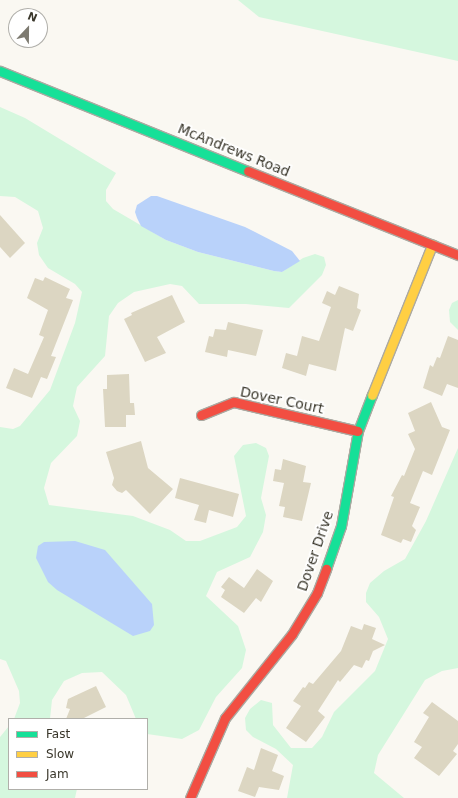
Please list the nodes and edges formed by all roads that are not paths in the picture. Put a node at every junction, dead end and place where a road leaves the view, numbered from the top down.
1 (0, 71) edge
2 (432, 245) junction
3 (458, 256) edge
4 (201, 415) dead end
5 (358, 431) junction
6 (190, 798) edge

1 - 2 street, McAndrews Road
2 - 3 street, McAndrews Road
2 - 5 street, Dover Drive
4 - 5 street, Dover Court
5 - 6 street, Dover Drive

